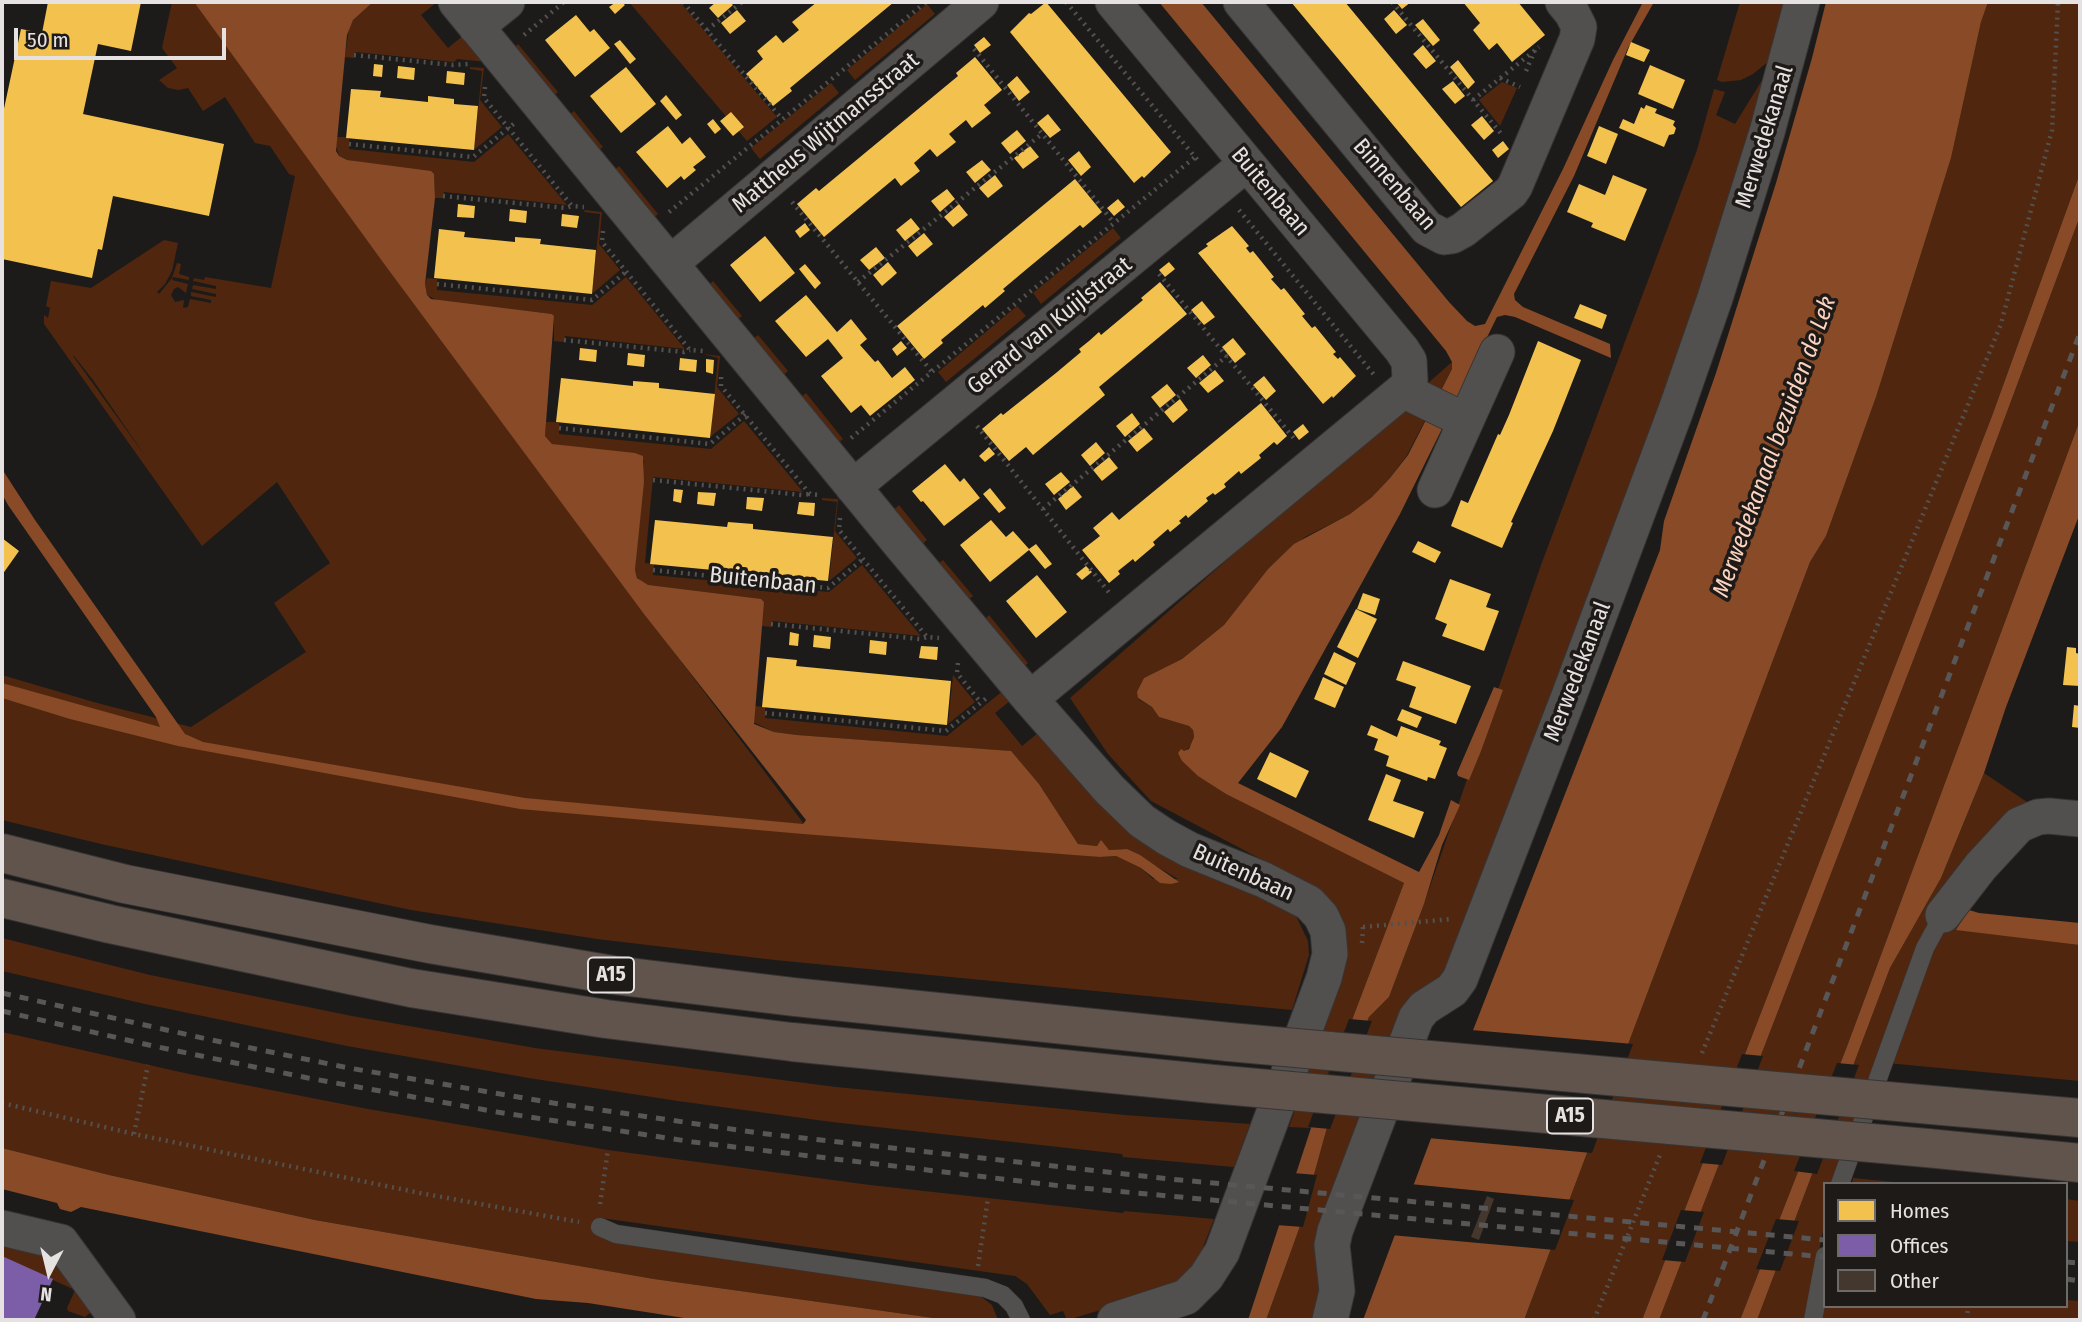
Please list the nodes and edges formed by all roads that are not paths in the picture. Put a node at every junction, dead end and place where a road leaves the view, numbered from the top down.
1 (507, 2) edge
2 (981, 2) edge
3 (1113, 2) edge
4 (1241, 2) edge
5 (1802, 2) edge
6 (1569, 9) edge
7 (466, 14) edge
8 (1247, 164) junction
9 (664, 242) junction
10 (1497, 352) dead end
11 (1415, 393) junction
12 (1462, 419) junction
13 (1435, 490) dead end
14 (842, 497) junction
15 (1021, 688) junction
16 (2080, 819) edge
17 (2, 853) edge
18 (2, 898) edge
19 (1943, 915) joint
20 (2080, 1118) edge
21 (2080, 1163) edge
22 (1841, 1182) edge
23 (600, 1227) road end
24 (2, 1228) edge
25 (1823, 1267) edge
26 (118, 1320) edge
27 (1021, 1320) edge
28 (1115, 1320) edge
29 (1330, 1320) edge
30 (1813, 1320) edge

1 - 7 street
2 - 9 street, Mattheus Wijtmansstraat
3 - 8 street, Buitenbaan
4 - 6 street, Binnenbaan
5 - 29 street, Merwedekanaal
7 - 9 street, Buitenbaan
8 - 11 street, Buitenbaan
8 - 14 street, Gerard van Kuijlstraat
9 - 14 street, Buitenbaan
10 - 12 street
11 - 12 street
11 - 15 street
12 - 13 street
14 - 15 street, Buitenbaan
15 - 28 street, Buitenbaan
16 - 19 street
17 - 20 highway, A15, bridge
18 - 21 highway, A15, bridge
19 - 22 lane
23 - 27 lane
24 - 26 street
25 - 30 lane

